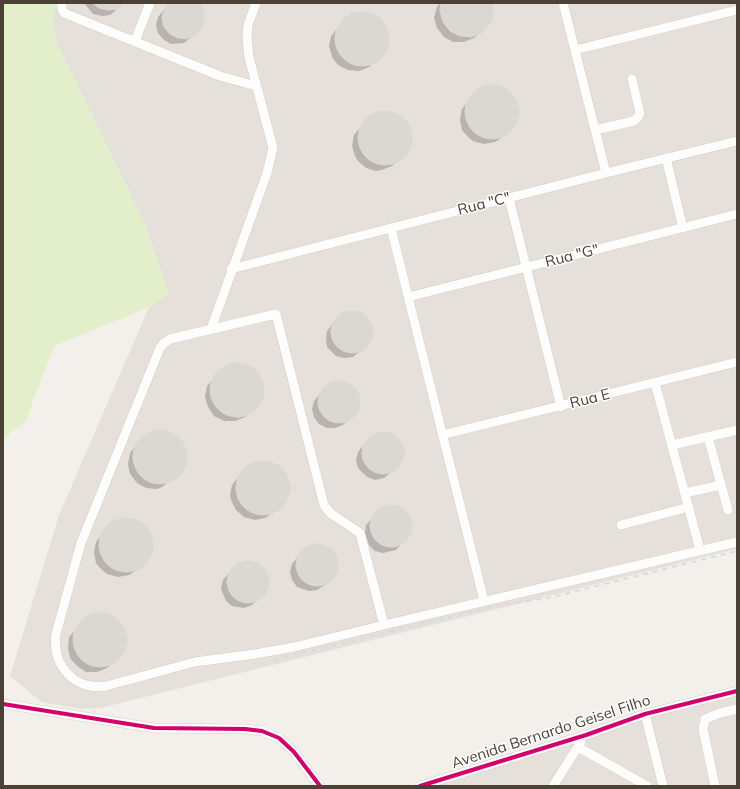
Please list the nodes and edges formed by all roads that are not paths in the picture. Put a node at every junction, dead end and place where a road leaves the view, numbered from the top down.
1 (62, 3) edge
2 (150, 3) edge
3 (256, 3) edge
4 (563, 3) edge
5 (737, 10) edge
6 (135, 41) junction
7 (575, 50) junction
8 (632, 79) dead end
9 (256, 86) junction
10 (595, 130) junction
11 (737, 141) edge
12 (666, 158) junction
13 (606, 173) junction
14 (509, 198) junction
15 (737, 214) edge
16 (391, 228) junction
17 (683, 228) junction
18 (526, 267) junction
19 (232, 269) junction
20 (408, 297) junction
21 (211, 329) junction
22 (737, 362) edge
23 (655, 383) junction
24 (561, 406) junction
25 (737, 430) edge
26 (442, 435) junction
27 (708, 437) junction
28 (672, 445) junction
29 (721, 485) junction
30 (685, 493) junction
31 (689, 507) junction
32 (728, 510) dead end
33 (621, 524) dead end
34 (737, 542) edge
35 (700, 550) junction
36 (484, 601) junction
37 (384, 624) junction
38 (737, 692) edge
39 (3, 704) edge
40 (737, 709) edge
41 (645, 714) junction
42 (586, 734) junction
43 (578, 747) junction
44 (320, 786) edge
45 (420, 786) edge
46 (553, 786) edge
47 (647, 786) edge
48 (663, 786) edge
49 (715, 786) edge

1 - 6 street
2 - 6 street
3 - 9 street
4 - 7 street
5 - 7 street
6 - 9 street
7 - 10 street
8 - 10 street
9 - 19 street
10 - 13 street
11 - 12 street, Rua "C"
12 - 13 street, Rua "C"
12 - 17 street
13 - 14 street, Rua "C"
14 - 16 street, Rua "C"
14 - 18 street
15 - 17 street, Rua "G"
16 - 19 street, Rua "C"
16 - 20 street
17 - 18 street, Rua "G"
18 - 20 street, Rua "G"
18 - 24 street
19 - 21 street
20 - 26 street
21 - 37 street
21 - 37 street
22 - 23 street, Rua E
23 - 24 street, Rua E
23 - 28 street
24 - 26 street, Rua E
25 - 27 street
26 - 36 street
27 - 28 street
27 - 29 street
28 - 30 street
29 - 30 street
29 - 32 street
30 - 31 street
31 - 33 street
31 - 35 street
34 - 35 street
35 - 36 street
36 - 37 street
38 - 41 street, Avenida Bernardo Geisel Filho
39 - 44 street
40 - 49 street
41 - 42 street, Avenida Bernardo Geisel Filho
41 - 48 street
42 - 43 street
42 - 45 street, Avenida Bernardo Geisel Filho
43 - 46 street
43 - 47 street

